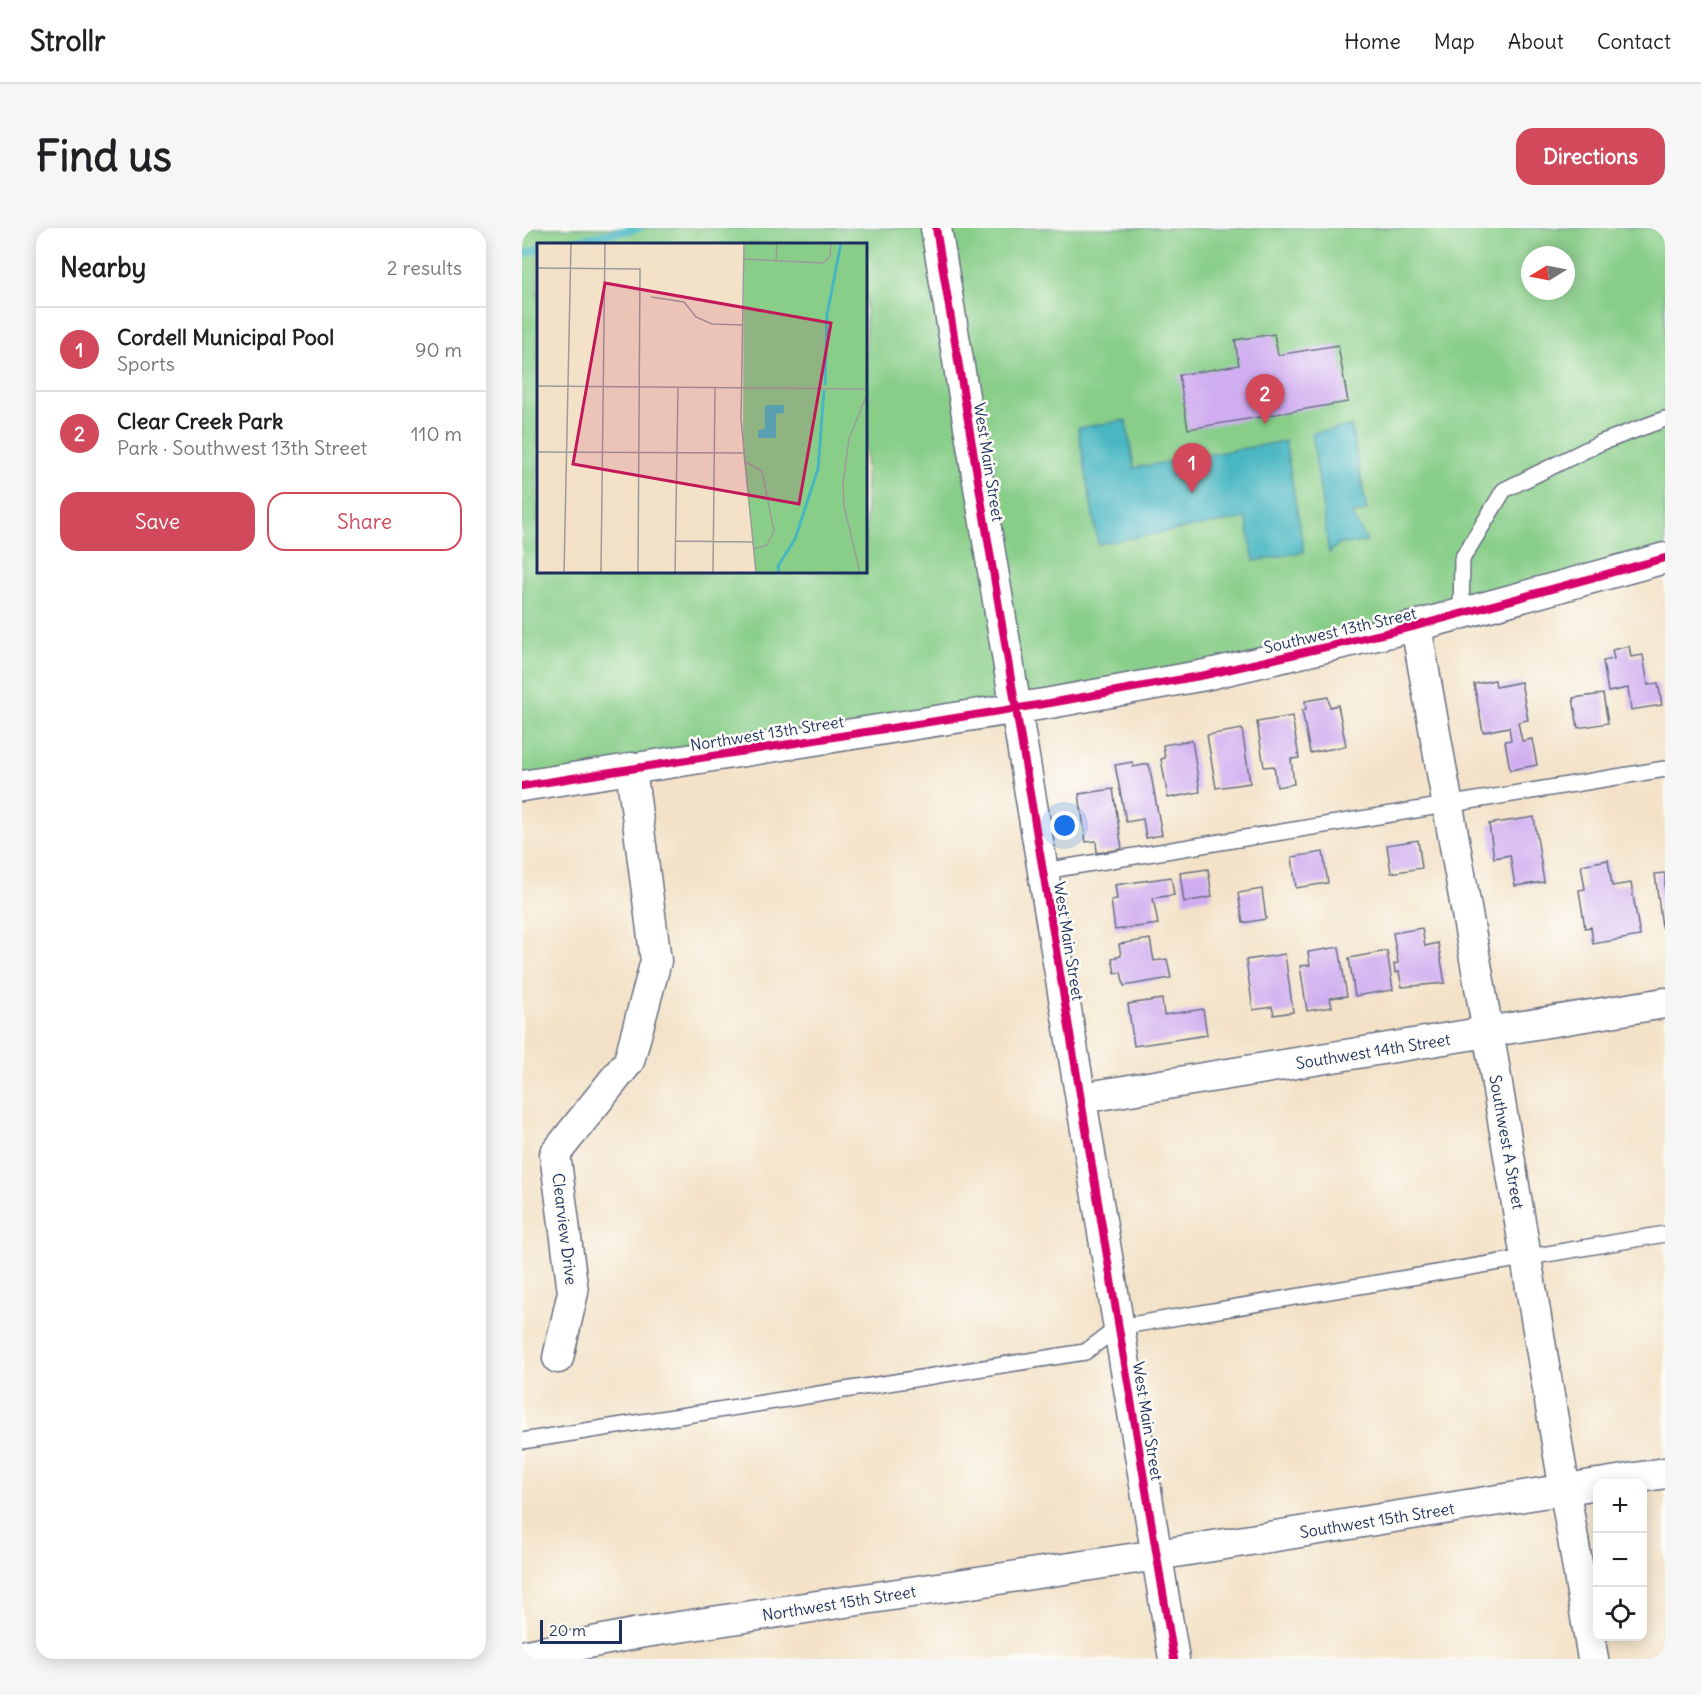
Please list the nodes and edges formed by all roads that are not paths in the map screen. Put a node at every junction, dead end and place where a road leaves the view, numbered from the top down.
1 (938, 238) edge
2 (1665, 419) edge
3 (1665, 558) edge
4 (1461, 614) junction
5 (1416, 626) junction
6 (1016, 707) junction
7 (631, 768) junction
8 (1665, 769) edge
9 (522, 786) edge
10 (1448, 806) junction
11 (1044, 871) junction
12 (1665, 1003) edge
13 (1488, 1032) junction
14 (1081, 1098) junction
15 (1665, 1234) edge
16 (1526, 1256) junction
17 (1119, 1327) junction
18 (558, 1358) dead end
19 (522, 1441) edge
20 (1665, 1473) edge
21 (1629, 1479) edge
22 (1593, 1485) edge
23 (1564, 1489) junction
24 (1157, 1555) junction
25 (522, 1656) edge
26 (1174, 1659) edge
27 (1593, 1659) edge

1 - 6 street, West Main Street
2 - 4 lane
3 - 4 street, Southwest 13th Street
4 - 5 street, Southwest 13th Street
5 - 6 street, Southwest 13th Street
5 - 10 street, Southwest A Street
6 - 7 street, Northwest 13th Street
6 - 11 street, West Main Street
7 - 9 street, Northwest 13th Street
7 - 18 street, Clearview Drive
8 - 10 lane
10 - 11 lane
10 - 13 street, Southwest A Street
11 - 14 street, West Main Street
12 - 13 street, Southwest 14th Street
13 - 14 street, Southwest 14th Street
13 - 16 street, Southwest A Street
14 - 17 street, West Main Street
15 - 16 lane
16 - 17 lane
16 - 23 street, Southwest A Street
17 - 19 lane
17 - 24 street, West Main Street
20 - 21 street, Southwest 15th Street
22 - 23 street, Southwest 15th Street
23 - 24 street, Southwest 15th Street
23 - 27 street, Southwest A Street
24 - 25 street, Northwest 15th Street
24 - 26 street, West Main Street

